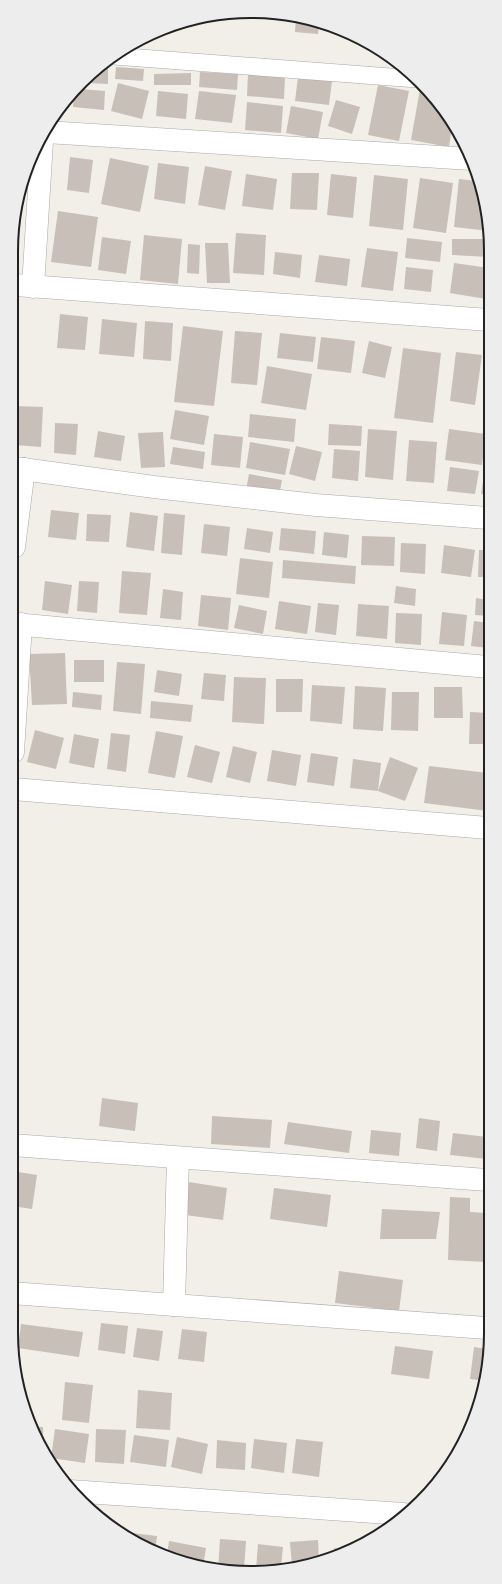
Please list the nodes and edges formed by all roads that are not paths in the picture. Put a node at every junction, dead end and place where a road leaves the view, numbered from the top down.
1 (123, 57) edge
2 (408, 78) edge
3 (50, 132) edge
4 (41, 151) edge
5 (465, 159) edge
6 (24, 286) edge
7 (484, 320) edge
8 (19, 468) edge
9 (18, 484) edge
10 (484, 518) edge
11 (18, 624) edge
12 (484, 666) edge
13 (18, 789) edge
14 (484, 828) edge
15 (18, 1145) edge
16 (178, 1158) junction
17 (484, 1180) edge
18 (18, 1294) edge
19 (174, 1305) junction
20 (484, 1328) edge
21 (80, 1492) edge
22 (398, 1514) edge

1 - 2 lane
3 - 5 street
4 - 6 street
6 - 7 street
8 - 9 street
8 - 10 street
11 - 12 street
13 - 14 street
15 - 16 street
16 - 17 street
16 - 19 street
18 - 19 street
19 - 20 street
21 - 22 street

